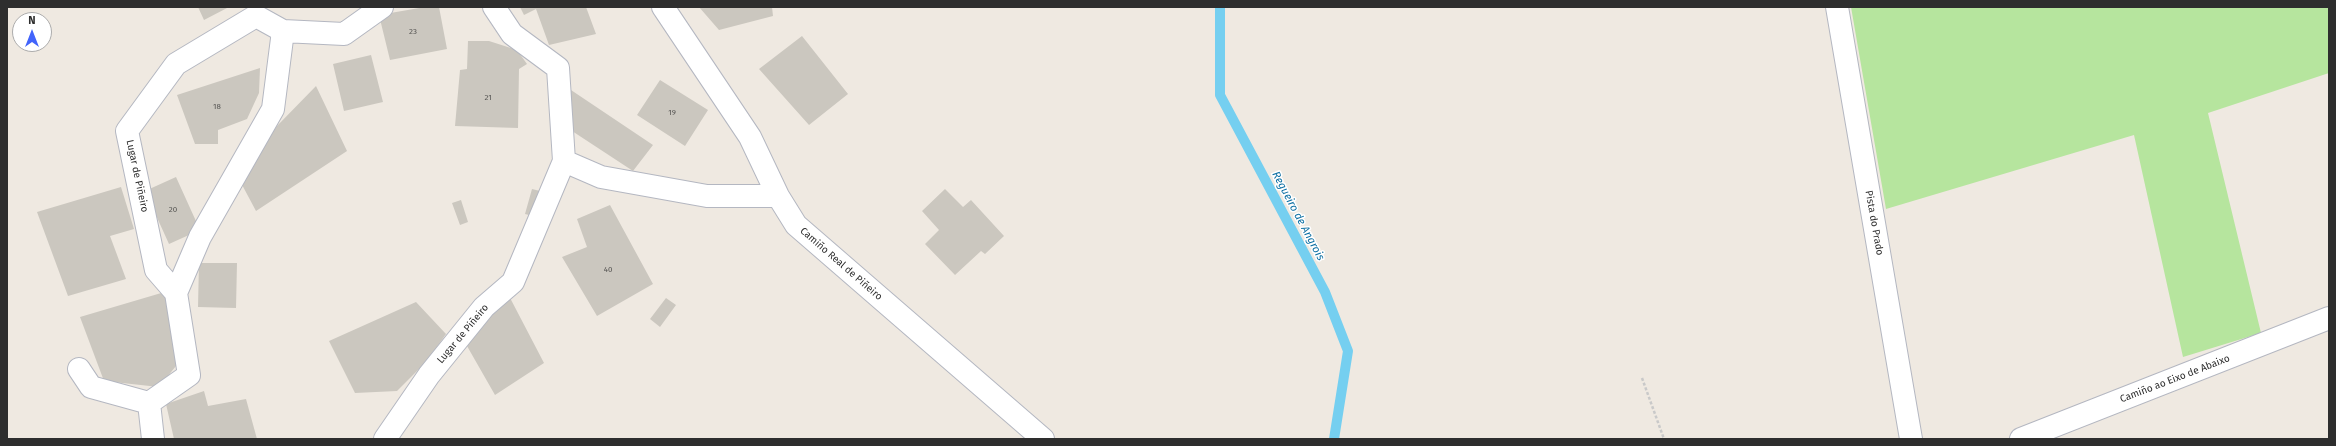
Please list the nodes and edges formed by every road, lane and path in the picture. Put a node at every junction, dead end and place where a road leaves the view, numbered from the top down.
1 (382, 7) edge
2 (494, 7) edge
3 (663, 7) edge
4 (1837, 7) edge
5 (256, 11) edge
6 (283, 31) junction
7 (564, 161) junction
8 (778, 196) junction
9 (176, 293) junction
10 (2329, 318) edge
11 (79, 369) dead end
12 (1642, 378) dead end
13 (148, 403) junction
14 (153, 439) edge
15 (385, 439) edge
16 (1043, 439) edge
17 (1664, 439) edge
18 (1911, 439) edge
19 (2021, 439) edge

1 - 6 street, Lugar de Piñeiro
2 - 7 street, Lugar de Piñeiro
3 - 8 street, Camiño Real de Piñeiro
4 - 18 street, Pista do Prado
5 - 6 street, Lugar de Piñeiro
5 - 9 street, Lugar de Piñeiro
6 - 9 street
7 - 8 street
7 - 15 street, Lugar de Piñeiro
8 - 16 street, Camiño Real de Piñeiro
9 - 13 street
10 - 19 street, Camiño ao Eixo de Abaixo
11 - 13 street
12 - 17 path
13 - 14 street

